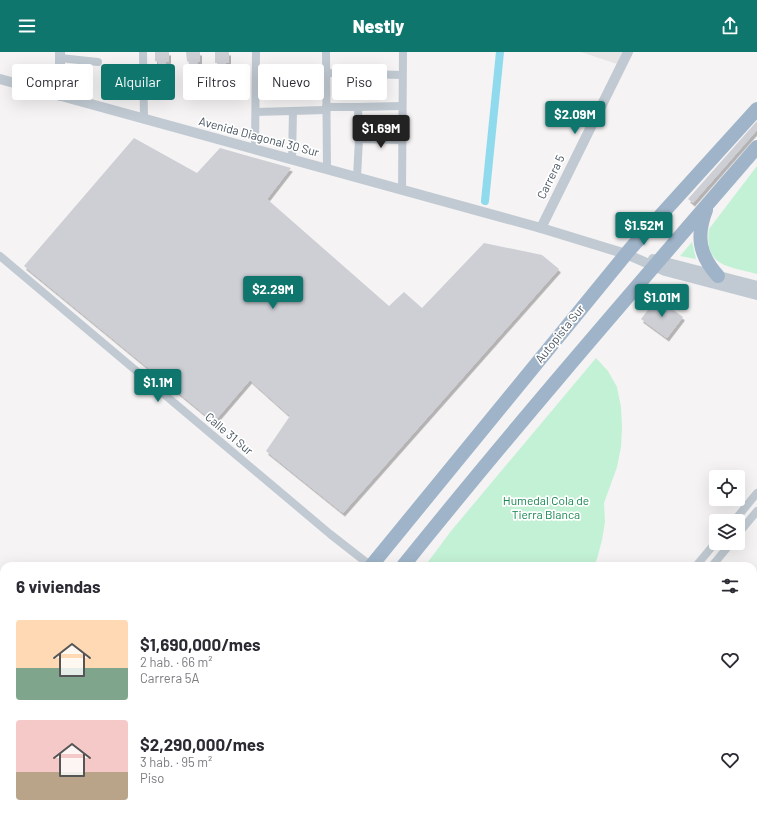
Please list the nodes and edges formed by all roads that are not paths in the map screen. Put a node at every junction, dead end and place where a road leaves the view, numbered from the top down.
1 (143, 52) edge
2 (256, 52) edge
3 (326, 52) edge
4 (403, 52) edge
5 (628, 52) edge
6 (60, 55) edge
7 (98, 62) dead end
8 (402, 75) junction
9 (326, 76) junction
10 (0, 79) edge
11 (256, 80) junction
12 (12, 82) edge
13 (75, 100) edge
14 (402, 106) junction
15 (358, 108) junction
16 (326, 109) junction
17 (757, 109) edge
18 (293, 110) junction
19 (256, 112) junction
20 (144, 119) junction
21 (359, 139) junction
22 (402, 140) junction
23 (757, 147) edge
24 (255, 149) junction
25 (292, 159) junction
26 (328, 169) junction
27 (357, 177) junction
28 (402, 190) junction
29 (708, 204) junction
30 (541, 228) junction
31 (626, 254) junction
32 (0, 256) edge
33 (656, 263) junction
34 (718, 276) junction
35 (757, 286) edge
36 (757, 295) edge
37 (757, 493) edge
38 (745, 508) junction
39 (740, 514) edge
40 (756, 516) edge
41 (745, 527) edge
42 (415, 550) junction
43 (709, 550) edge
44 (725, 550) edge
45 (366, 562) edge
46 (374, 562) edge
47 (405, 562) edge
48 (410, 562) edge
49 (699, 562) edge
50 (715, 562) edge

1 - 20 street
2 - 11 street
3 - 9 street
4 - 8 street
5 - 30 street, Carrera 5
6 - 7 street
8 - 9 street
8 - 14 street
9 - 11 street
9 - 16 street
10 - 12 street, Avenida Diagonal 30 Sur
11 - 19 street
13 - 20 street, Avenida Diagonal 30 Sur
14 - 15 street
14 - 22 street
15 - 16 street
15 - 21 street
16 - 18 street
16 - 26 street
17 - 31 highway, Autopista Sur
18 - 19 street
18 - 25 street
19 - 24 street
20 - 24 street, Avenida Diagonal 30 Sur
21 - 22 street
21 - 27 street
22 - 28 street
23 - 29 highway
24 - 25 street, Avenida Diagonal 30 Sur
25 - 26 street, Avenida Diagonal 30 Sur
26 - 27 street, Avenida Diagonal 30 Sur
27 - 28 street, Avenida Diagonal 30 Sur
28 - 30 street, Avenida Diagonal 30 Sur
29 - 33 highway
29 - 34 highway
30 - 31 street, Avenida Diagonal 30 Sur
31 - 33 street, Avenida Diagonal 30 Sur
31 - 46 highway, Autopista Sur
32 - 45 street, Calle 31 Sur
33 - 34 street, Avenida Diagonal 30 Sur
33 - 36 street, Avenida Diagonal 30 Sur
33 - 42 highway
34 - 35 street, Avenida Diagonal 30 Sur
37 - 38 street
38 - 39 street
38 - 40 street
40 - 41 street
42 - 47 highway
42 - 48 street
43 - 49 street
44 - 50 street

